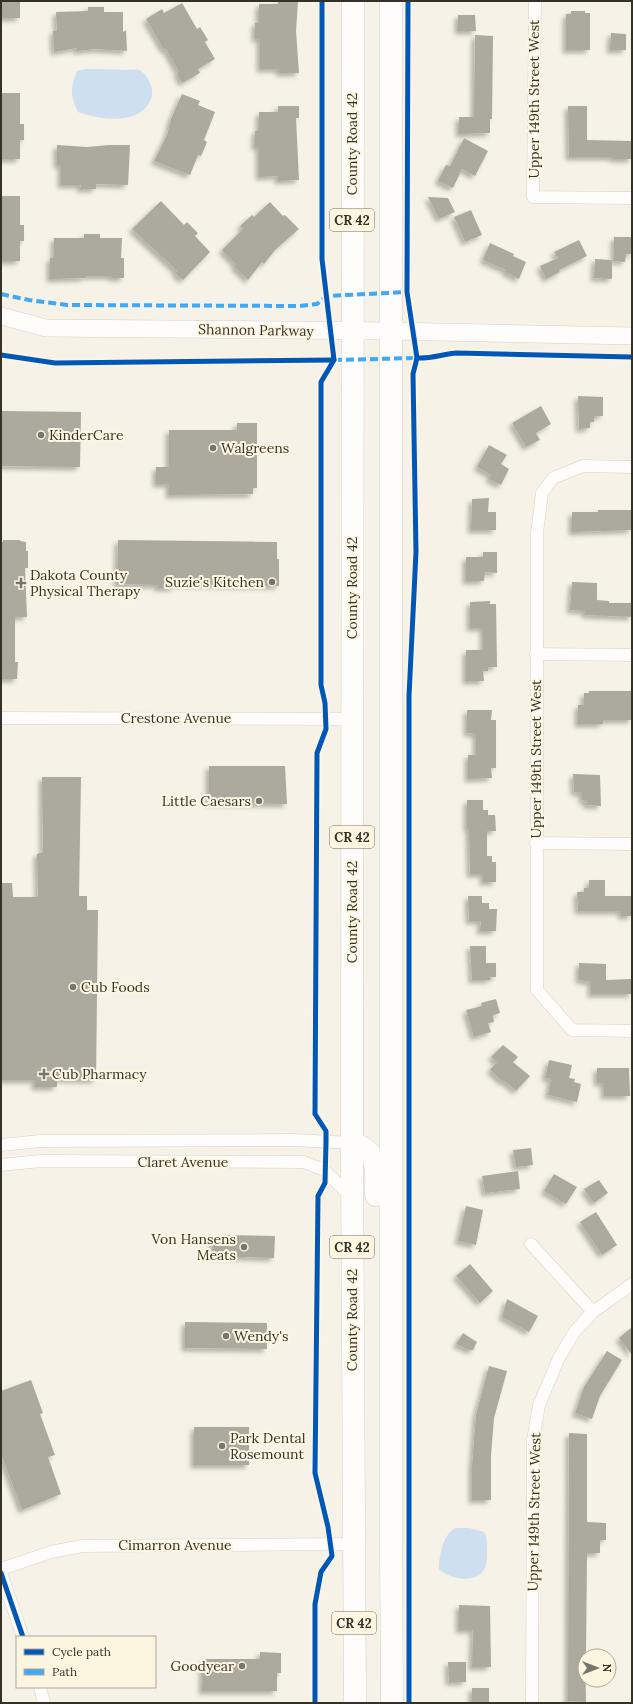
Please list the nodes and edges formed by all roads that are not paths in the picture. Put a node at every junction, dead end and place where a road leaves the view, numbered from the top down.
1 (353, 1) edge
2 (391, 1) edge
3 (535, 1) edge
4 (632, 198) edge
5 (1, 316) edge
6 (352, 330) junction
7 (392, 331) junction
8 (632, 336) edge
9 (632, 467) edge
10 (536, 654) junction
11 (632, 655) edge
12 (1, 718) edge
13 (352, 719) junction
14 (536, 843) junction
15 (632, 844) edge
16 (632, 1031) edge
17 (352, 1143) junction
18 (1, 1144) edge
19 (1, 1165) edge
20 (352, 1198) junction
21 (531, 1244) dead end
22 (632, 1284) edge
23 (593, 1312) junction
24 (391, 1389) junction
25 (354, 1544) junction
26 (1, 1570) edge
27 (1, 1573) edge
28 (23, 1636) edge
29 (40, 1688) edge
30 (44, 1703) edge
31 (356, 1703) edge
32 (392, 1703) edge
33 (532, 1703) edge

1 - 6 highway, County Road 42 / CR 42
2 - 7 highway, CR 42
3 - 4 street, Upper 149th Street West
5 - 6 street, Shannon Parkway
6 - 7 street, Shannon Parkway
6 - 13 highway, County Road 42 / CR 42
7 - 8 street, Shannon Parkway
7 - 24 highway, CR 42
9 - 10 street, Upper 149th Street West
10 - 11 street
10 - 14 street, Upper 149th Street West
12 - 13 street, Crestone Avenue
13 - 17 highway, County Road 42 / CR 42
14 - 15 street
14 - 16 street, Upper 149th Street West
17 - 18 street, Claret Avenue
17 - 20 highway, County Road 42 / CR 42
17 - 24 highway
19 - 20 street, Claret Avenue
20 - 25 highway, County Road 42 / CR 42
21 - 23 street
22 - 23 street, Upper 149th Street West
23 - 33 street, Upper 149th Street West
24 - 32 highway, CR 42
25 - 26 street, Cimarron Avenue
25 - 31 highway, County Road 42 / CR 42
27 - 28 street
29 - 30 street

